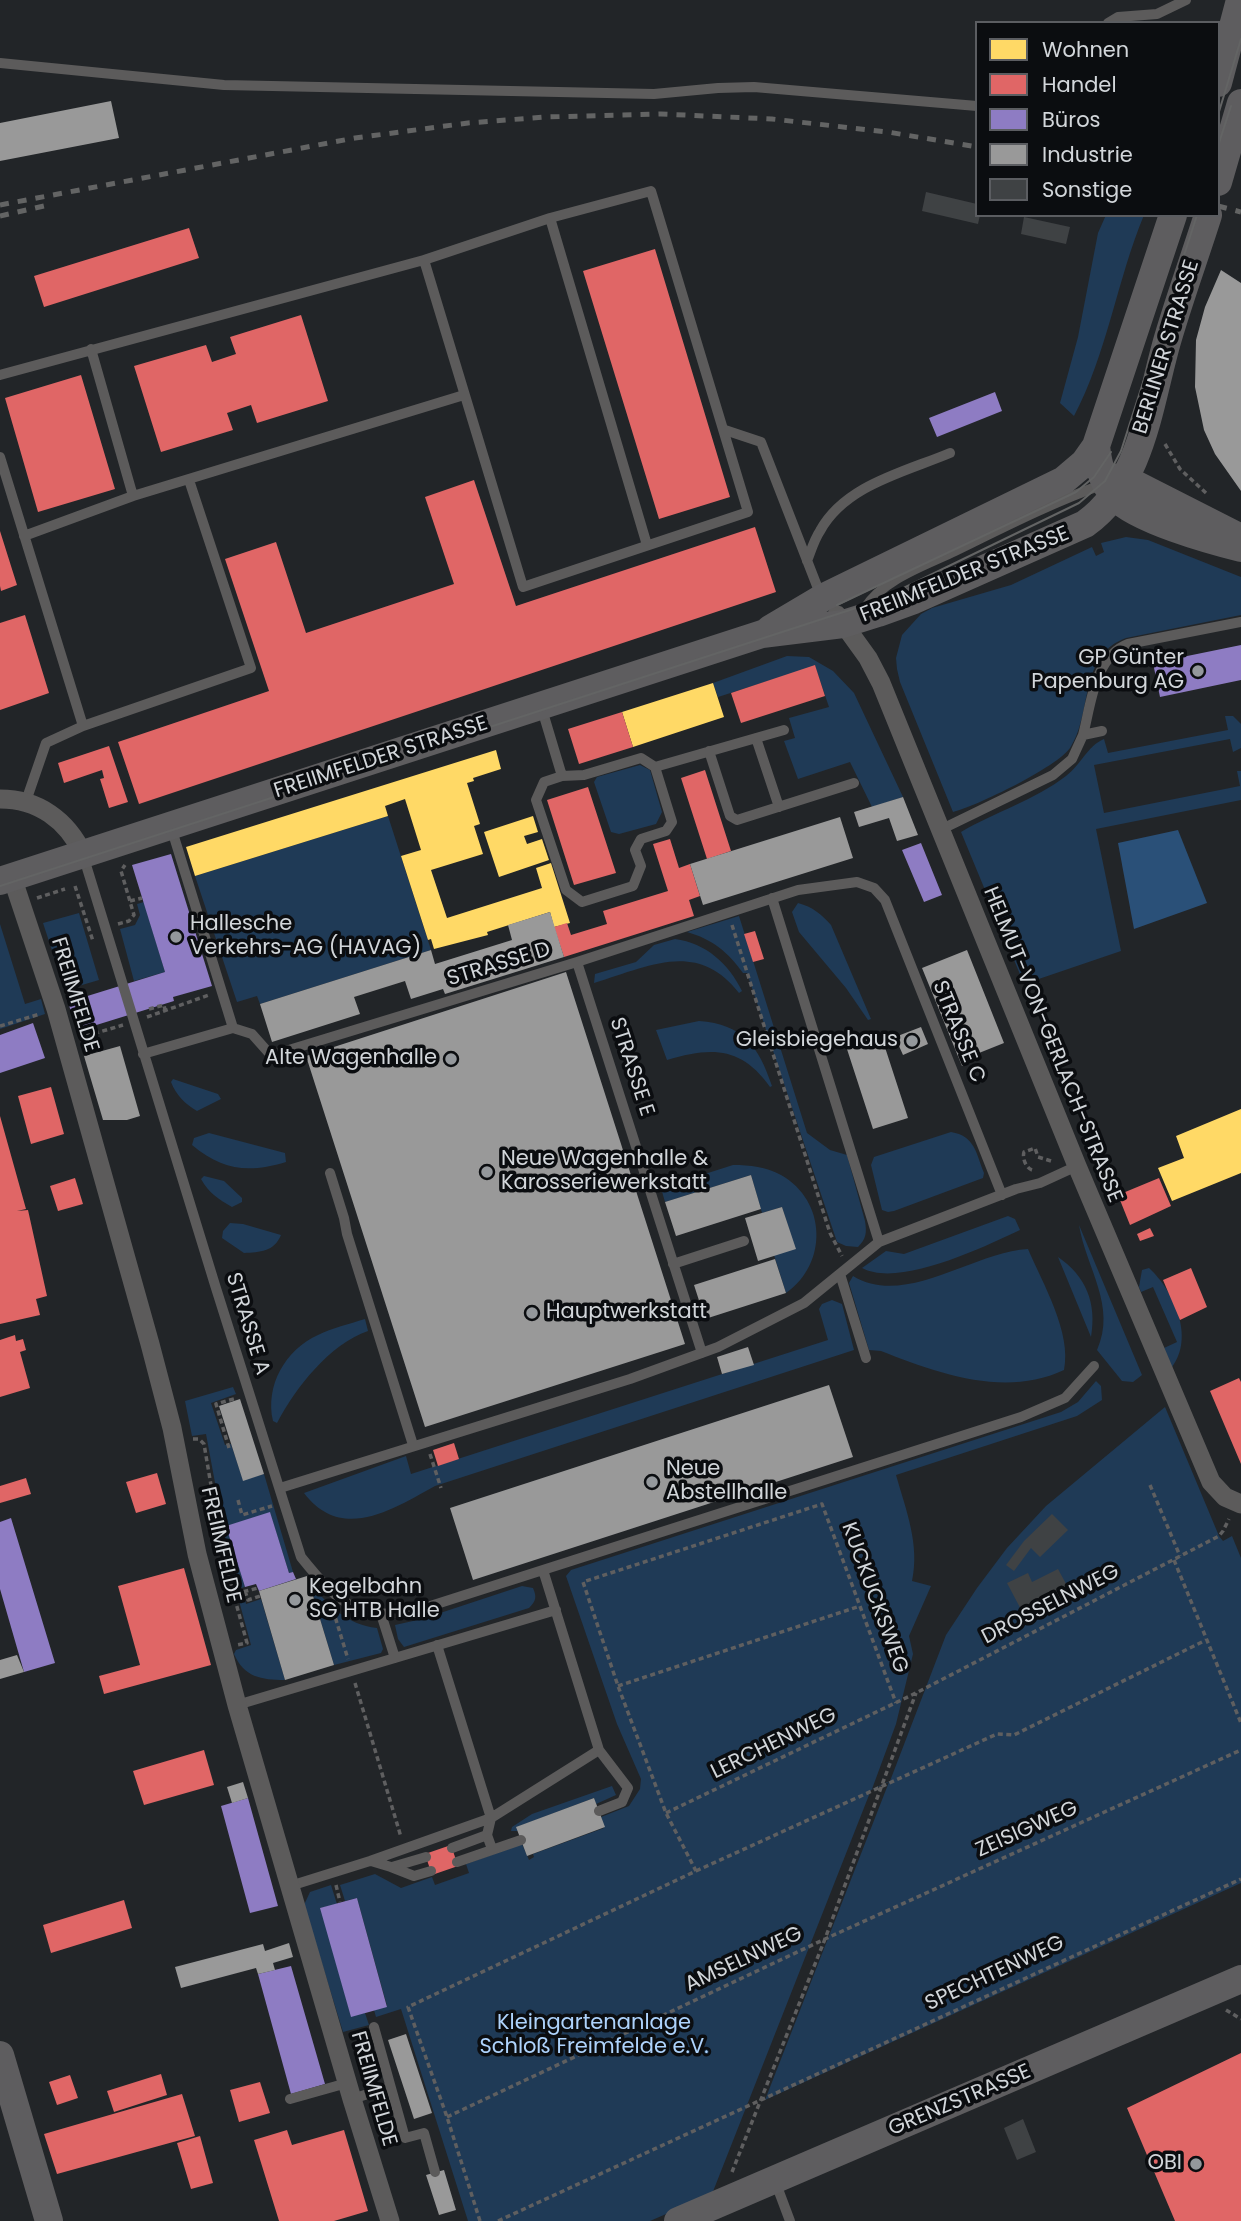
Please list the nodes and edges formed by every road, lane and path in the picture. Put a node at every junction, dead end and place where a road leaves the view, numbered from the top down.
1 (1186, 0) edge
2 (1240, 0) edge
3 (1111, 21) edge
4 (0, 63) edge
5 (1220, 77) edge
6 (1241, 103) edge
7 (975, 106) edge
8 (1220, 176) edge
9 (1172, 217) edge
10 (550, 218) junction
11 (1207, 218) edge
12 (424, 260) junction
13 (91, 349) junction
14 (0, 375) edge
15 (464, 396) junction
16 (725, 430) junction
17 (1164, 442) dead end
18 (1096, 446) junction
19 (950, 453) dead end
20 (0, 457) edge
21 (189, 480) junction
22 (1064, 480) junction
23 (1112, 484) junction
24 (1208, 495) dead end
25 (133, 496) junction
26 (23, 537) junction
27 (1241, 538) edge
28 (647, 545) junction
29 (1241, 548) edge
30 (807, 561) junction
31 (824, 597) junction
32 (1241, 621) edge
33 (852, 629) junction
34 (762, 634) junction
35 (540, 706) junction
36 (83, 726) junction
37 (784, 730) dead end
38 (1102, 731) dead end
39 (1083, 735) junction
40 (756, 738) junction
41 (709, 751) junction
42 (655, 767) junction
43 (562, 776) junction
44 (854, 783) dead end
45 (0, 799) edge
46 (26, 802) junction
47 (779, 807) junction
48 (171, 827) junction
49 (940, 830) junction
50 (83, 854) junction
51 (126, 864) dead end
52 (11, 887) edge
53 (874, 887) joint
54 (65, 889) dead end
55 (142, 898) dead end
56 (772, 898) junction
57 (130, 901) junction
58 (729, 912) junction
59 (116, 925) dead end
60 (577, 962) junction
61 (217, 992) dead end
62 (56, 1009) junction
63 (149, 1009) dead end
64 (165, 1010) junction
65 (132, 1018) junction
66 (0, 1026) edge
67 (233, 1028) junction
68 (86, 1036) dead end
69 (143, 1054) junction
70 (1051, 1161) dead end
71 (1077, 1166) junction
72 (1034, 1170) dead end
73 (330, 1173) dead end
74 (1002, 1195) junction
75 (744, 1241) dead end
76 (879, 1242) junction
77 (673, 1264) junction
78 (844, 1271) junction
79 (702, 1353) junction
80 (866, 1358) dead end
81 (1094, 1366) dead end
82 (242, 1396) dead end
83 (188, 1439) dead end
84 (426, 1442) junction
85 (413, 1445) junction
86 (229, 1448) dead end
87 (1150, 1485) dead end
88 (280, 1488) junction
89 (441, 1488) dead end
90 (238, 1500) dead end
91 (1241, 1504) edge
92 (278, 1505) dead end
93 (1219, 1535) dead end
94 (1180, 1556) junction
95 (1174, 1559) junction
96 (543, 1570) junction
97 (245, 1591) dead end
98 (260, 1596) dead end
99 (332, 1605) dead end
100 (860, 1606) junction
101 (556, 1610) junction
102 (376, 1614) junction
103 (1206, 1640) junction
104 (438, 1645) junction
105 (222, 1650) junction
106 (396, 1658) junction
107 (352, 1671) junction
108 (618, 1686) junction
109 (916, 1692) junction
110 (896, 1703) junction
111 (237, 1705) junction
112 (1241, 1723) edge
113 (599, 1750) junction
114 (1241, 1750) edge
115 (882, 1786) junction
116 (599, 1811) dead end
117 (666, 1813) junction
118 (491, 1818) junction
119 (487, 1835) junction
120 (521, 1840) dead end
121 (405, 1847) junction
122 (452, 1849) dead end
123 (492, 1849) junction
124 (426, 1857) dead end
125 (370, 1861) junction
126 (457, 1862) dead end
127 (391, 1867) junction
128 (431, 1871) dead end
129 (696, 1871) junction
130 (1241, 1879) edge
131 (290, 1886) junction
132 (337, 1890) dead end
133 (340, 1902) dead end
134 (825, 1939) junction
135 (1241, 1979) edge
136 (374, 2027) dead end
137 (0, 2054) edge
138 (390, 2087) junction
139 (350, 2091) junction
140 (761, 2098) junction
141 (290, 2099) dead end
142 (447, 2117) junction
143 (733, 2169) dead end
144 (435, 2172) dead end
145 (775, 2181) junction
146 (49, 2221) edge
147 (390, 2221) edge
148 (480, 2221) edge
149 (498, 2221) edge
150 (678, 2221) edge
151 (790, 2221) edge

1 - 3 lane
2 - 5 street
4 - 7 lane
6 - 8 street
9 - 18 street, BERLINER STRASSE
10 - 12 lane
10 - 16 lane
10 - 28 lane
11 - 23 street, BERLINER STRASSE
12 - 13 lane
12 - 15 lane
13 - 14 lane
13 - 25 lane
15 - 21 lane
15 - 28 lane
16 - 28 lane
16 - 30 lane
17 - 24 path
18 - 22 street, BERLINER STRASSE
18 - 23 street, BERLINER STRASSE
19 - 30 lane
20 - 26 lane
21 - 25 lane
21 - 36 lane
22 - 23 street
22 - 31 street, FREIIMFELDER STRASSE
23 - 27 street
23 - 29 street
23 - 33 street, FREIIMFELDER STRASSE
25 - 26 lane
26 - 36 lane
30 - 31 lane
31 - 33 street, HELMUT-VON-GERLACH-STRASSE
31 - 34 street, FREIIMFELDER STRASSE
32 - 39 lane
33 - 34 street, FREIIMFELDER STRASSE
33 - 49 street, HELMUT-VON-GERLACH-STRASSE
34 - 35 street, FREIIMFELDER STRASSE
35 - 43 lane
35 - 48 street, FREIIMFELDER STRASSE
36 - 46 lane
37 - 40 lane
38 - 39 lane
39 - 49 lane
40 - 41 lane
40 - 47 lane
41 - 42 lane
41 - 47 lane
42 - 43 lane
42 - 43 lane
44 - 47 lane
45 - 46 street
46 - 50 street
48 - 50 street, FREIIMFELDER STRASSE
48 - 67 lane
49 - 71 street, HELMUT-VON-GERLACH-STRASSE
50 - 52 street, FREIIMFELDER STRASSE
50 - 65 lane, STRASSE A
51 - 57 path
52 - 54 path
52 - 62 street, FREIIMFELDE
53 - 56 lane, STRASSE D
53 - 74 lane, STRASSE C
55 - 57 path
56 - 58 lane, STRASSE D
56 - 76 lane
57 - 59 path
58 - 60 lane, STRASSE D
58 - 78 path
60 - 67 lane, STRASSE D
60 - 77 lane, STRASSE E
61 - 64 path
62 - 66 path
62 - 105 street, FREIIMFELDE
63 - 64 path
64 - 65 path
65 - 68 path
65 - 69 lane, STRASSE A
67 - 69 lane
69 - 88 lane, STRASSE A
70 - 72 path
71 - 74 lane
71 - 91 street, HELMUT-VON-GERLACH-STRASSE
73 - 85 lane
74 - 76 lane
75 - 77 lane
76 - 78 lane
77 - 79 lane, STRASSE E
78 - 79 lane
78 - 80 lane
79 - 84 lane
81 - 96 lane
82 - 86 path
83 - 105 path
84 - 85 lane
84 - 89 path
85 - 88 lane
87 - 94 path
88 - 102 lane, STRASSE A
90 - 92 path
93 - 94 path, DROSSELNWEG
94 - 95 path, DROSSELNWEG
95 - 103 path
95 - 109 path, DROSSELNWEG
96 - 101 lane
96 - 102 lane
97 - 98 path
99 - 107 path
100 - 108 path
100 - 108 path, KUCKUCKSWEG
100 - 110 path, KUCKUCKSWEG
101 - 104 lane
101 - 113 lane
102 - 106 lane
103 - 112 path
103 - 115 path
104 - 106 lane
104 - 118 lane
105 - 111 street, FREIIMFELDE
106 - 107 lane
107 - 111 lane
107 - 121 path
108 - 117 path
109 - 110 path, DROSSELNWEG
109 - 115 path
110 - 117 path, LERCHENWEG
111 - 131 street, FREIIMFELDE
113 - 116 lane
113 - 118 lane
114 - 134 path, ZEISIGWEG
115 - 129 path
115 - 134 path
117 - 129 path
118 - 119 lane
118 - 121 lane
119 - 122 lane
119 - 123 lane
120 - 123 lane
121 - 125 lane
123 - 126 lane
124 - 127 lane
125 - 127 lane
125 - 131 lane
127 - 128 lane
129 - 142 path
130 - 140 path, SPECHTENWEG
131 - 139 street, FREIIMFELDE
132 - 133 path
134 - 140 path
134 - 142 path, AMSELNWEG
135 - 145 street, GRENZSTRASSE
136 - 138 lane
137 - 146 street
138 - 139 lane
138 - 144 lane
139 - 141 lane
139 - 147 street, FREIIMFELDE
140 - 143 path
140 - 149 path, SPECHTENWEG
142 - 148 path
145 - 150 street, GRENZSTRASSE
145 - 151 lane

